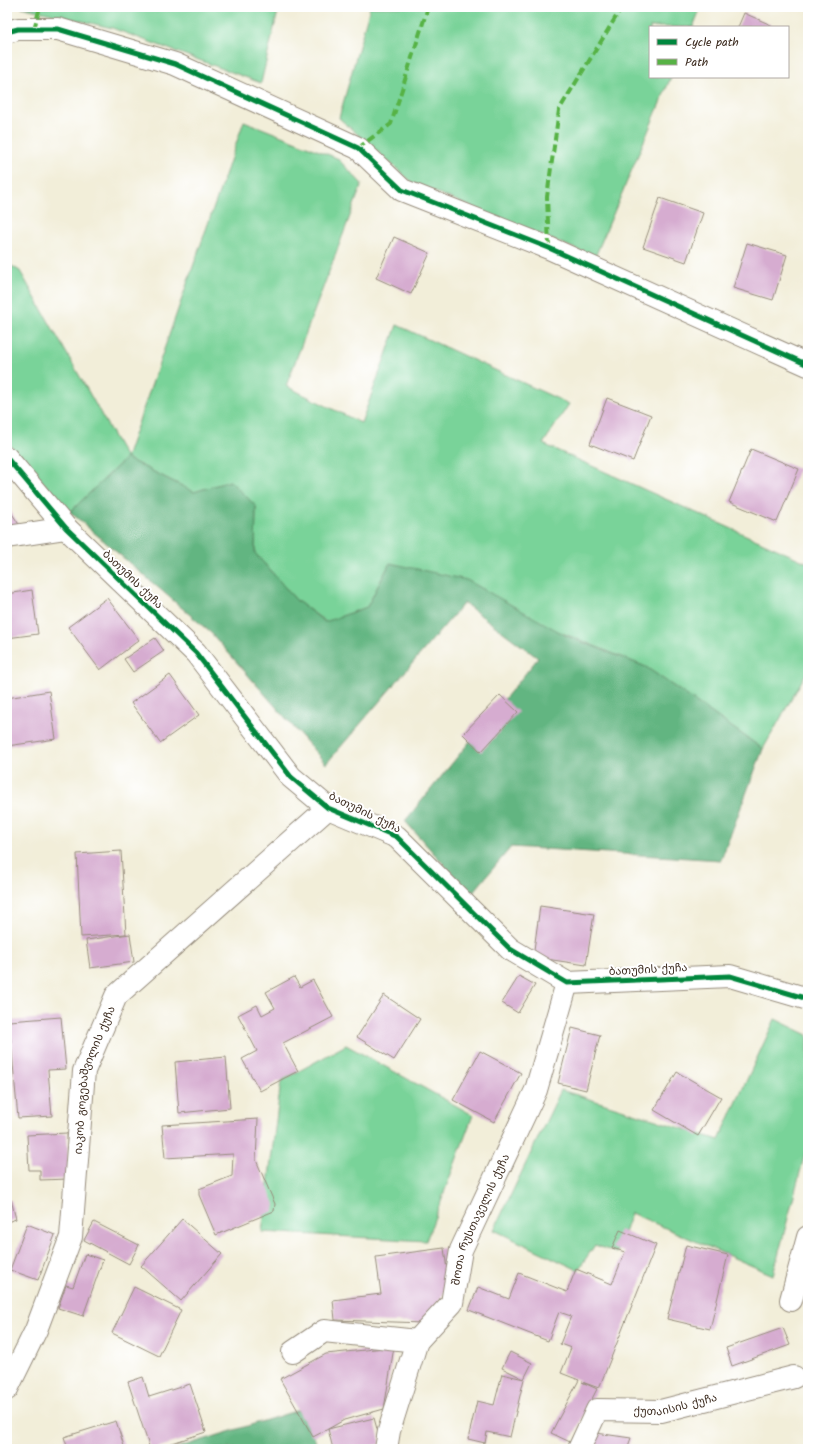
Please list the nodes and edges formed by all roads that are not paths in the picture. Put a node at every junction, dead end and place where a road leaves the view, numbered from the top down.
1 (7, 32) edge
2 (808, 365) edge
3 (7, 458) edge
4 (66, 528) junction
5 (7, 537) edge
6 (328, 808) junction
7 (567, 983) junction
8 (808, 1000) edge
9 (808, 1237) edge
10 (791, 1300) dead end
11 (417, 1341) junction
12 (293, 1352) dead end
13 (794, 1377) dead end
14 (7, 1389) edge
15 (386, 1449) edge
16 (579, 1449) edge

1 - 2 street
3 - 4 street, ბათუმის ქუჩა
4 - 5 street
4 - 6 street, ბათუმის ქუჩა
6 - 7 street, ბათუმის ქუჩა
6 - 14 street, იაკობ გოგებაშვილის ქუჩა
7 - 8 street, ბათუმის ქუჩა
7 - 11 street, შოთა რუსთაველის ქუჩა
9 - 10 street
11 - 12 street
11 - 15 street, შოთა რუსთაველის ქუჩა
13 - 16 street, ქუთაისის ქუჩა

